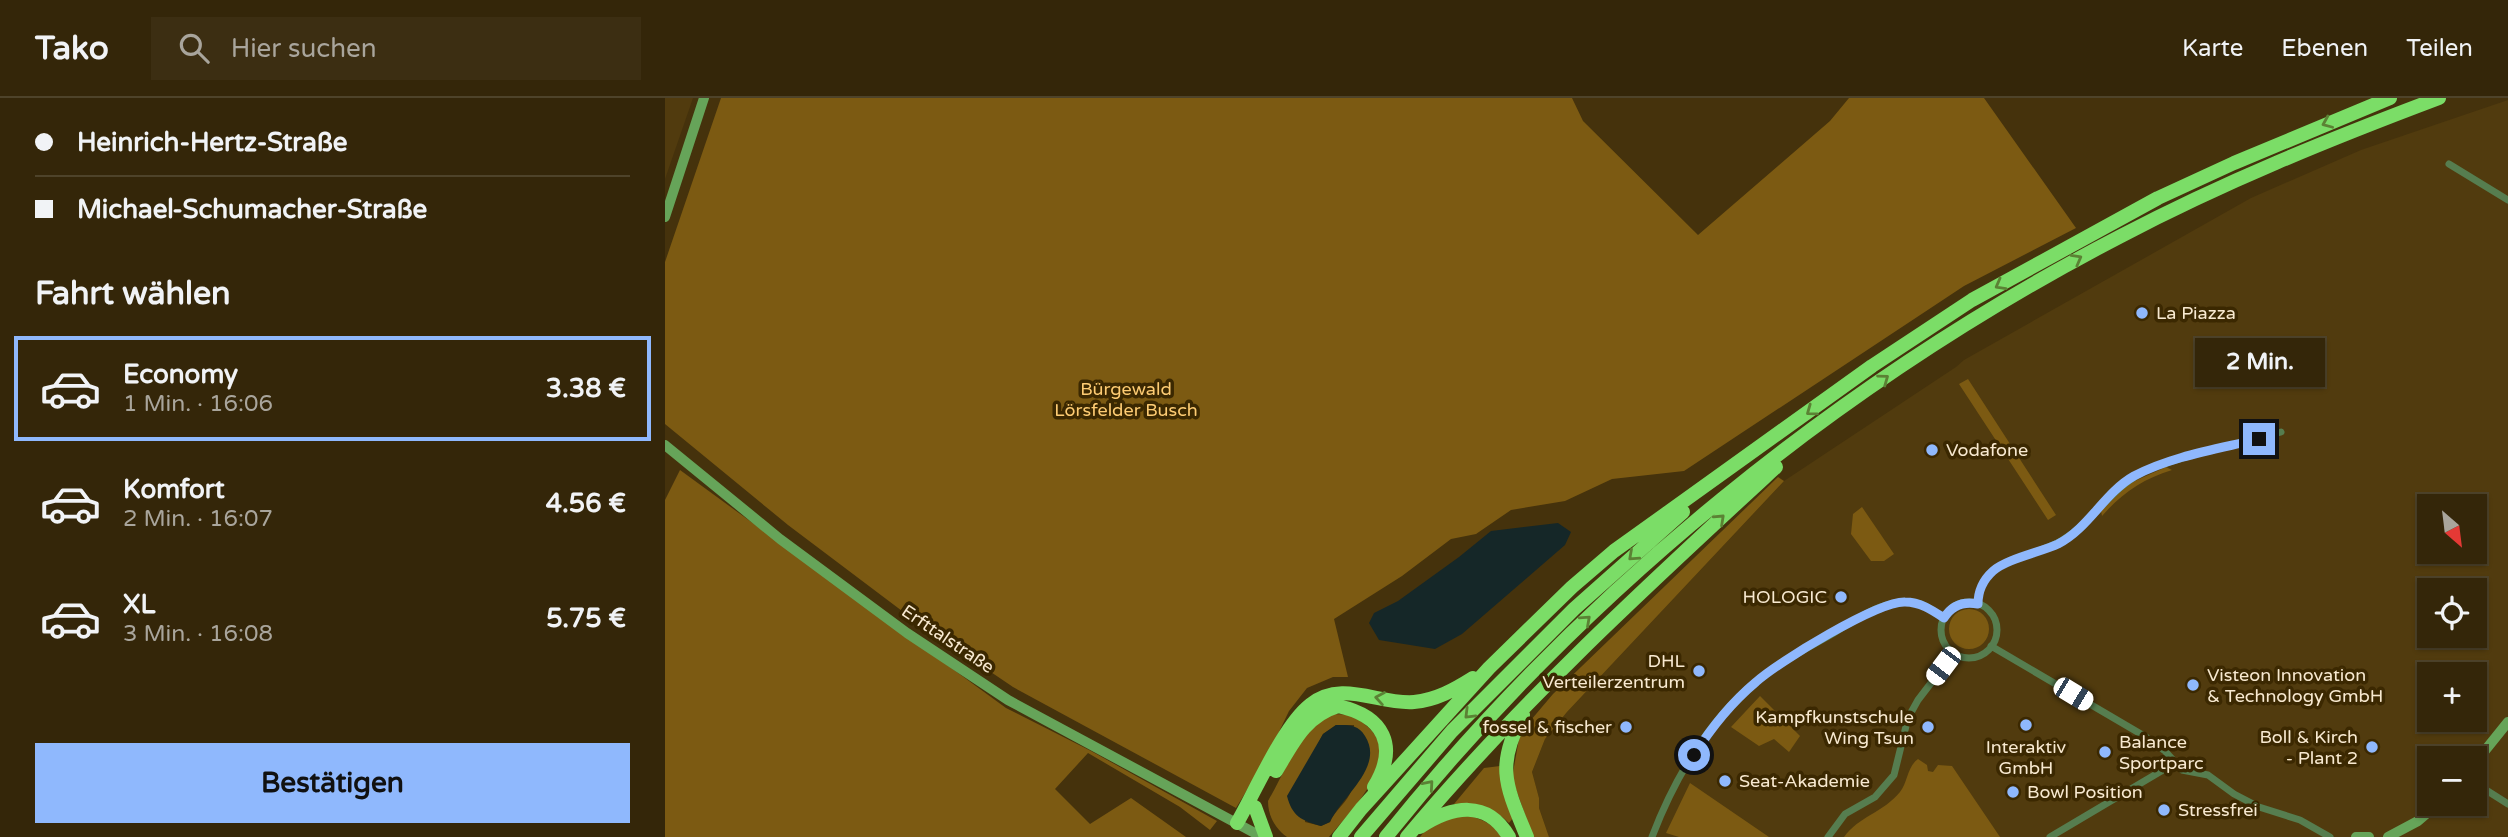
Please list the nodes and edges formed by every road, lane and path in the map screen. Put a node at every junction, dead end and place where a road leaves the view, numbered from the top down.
1 (704, 98) edge
2 (2390, 98) edge
3 (2439, 98) edge
4 (2449, 164) dead end
5 (2508, 200) edge
6 (665, 217) edge
7 (1828, 419) junction
8 (2281, 432) dead end
9 (665, 445) edge
10 (1760, 449) junction
11 (1978, 604) junction
12 (1944, 618) junction
13 (1991, 646) junction
14 (1954, 653) junction
15 (1489, 667) junction
16 (1530, 701) junction
17 (2508, 722) edge
18 (2487, 749) edge
19 (2173, 762) junction
20 (2487, 791) edge
21 (2508, 804) edge
22 (1255, 807) junction
23 (1361, 809) junction
24 (2424, 816) edge
25 (1240, 825) junction
26 (1264, 837) edge
27 (1339, 837) edge
28 (1361, 837) edge
29 (1385, 837) edge
30 (1408, 837) edge
31 (1509, 837) edge
32 (1527, 837) edge
33 (1653, 837) edge
34 (1828, 837) edge
35 (2050, 837) edge
36 (2329, 837) edge
37 (2356, 837) edge
38 (2369, 837) edge
39 (2388, 837) edge

1 - 6 main road
2 -> 10 highway
7 -> 3 highway
4 - 5 street
16 -> 7 highway
29 -> 7 highway
8 - 11 street
9 - 25 main road, Erfttalstraße
10 - 15 highway
10 -> 28 highway
11 - 12 street
11 - 13 street
12 - 14 street
12 - 33 street
13 - 14 street
13 - 19 street
14 - 34 street
15 - 23 highway
15 -> 25 highway
16 - 30 highway
16 - 32 highway
17 - 18 main road
19 - 35 street
19 - 36 street
20 - 21 street
22 - 23 highway
22 - 25 highway
22 - 26 highway
23 - 27 highway
24 - 39 main road
25 - 26 main road, Erfttalstraße
30 - 31 highway
37 - 38 main road

